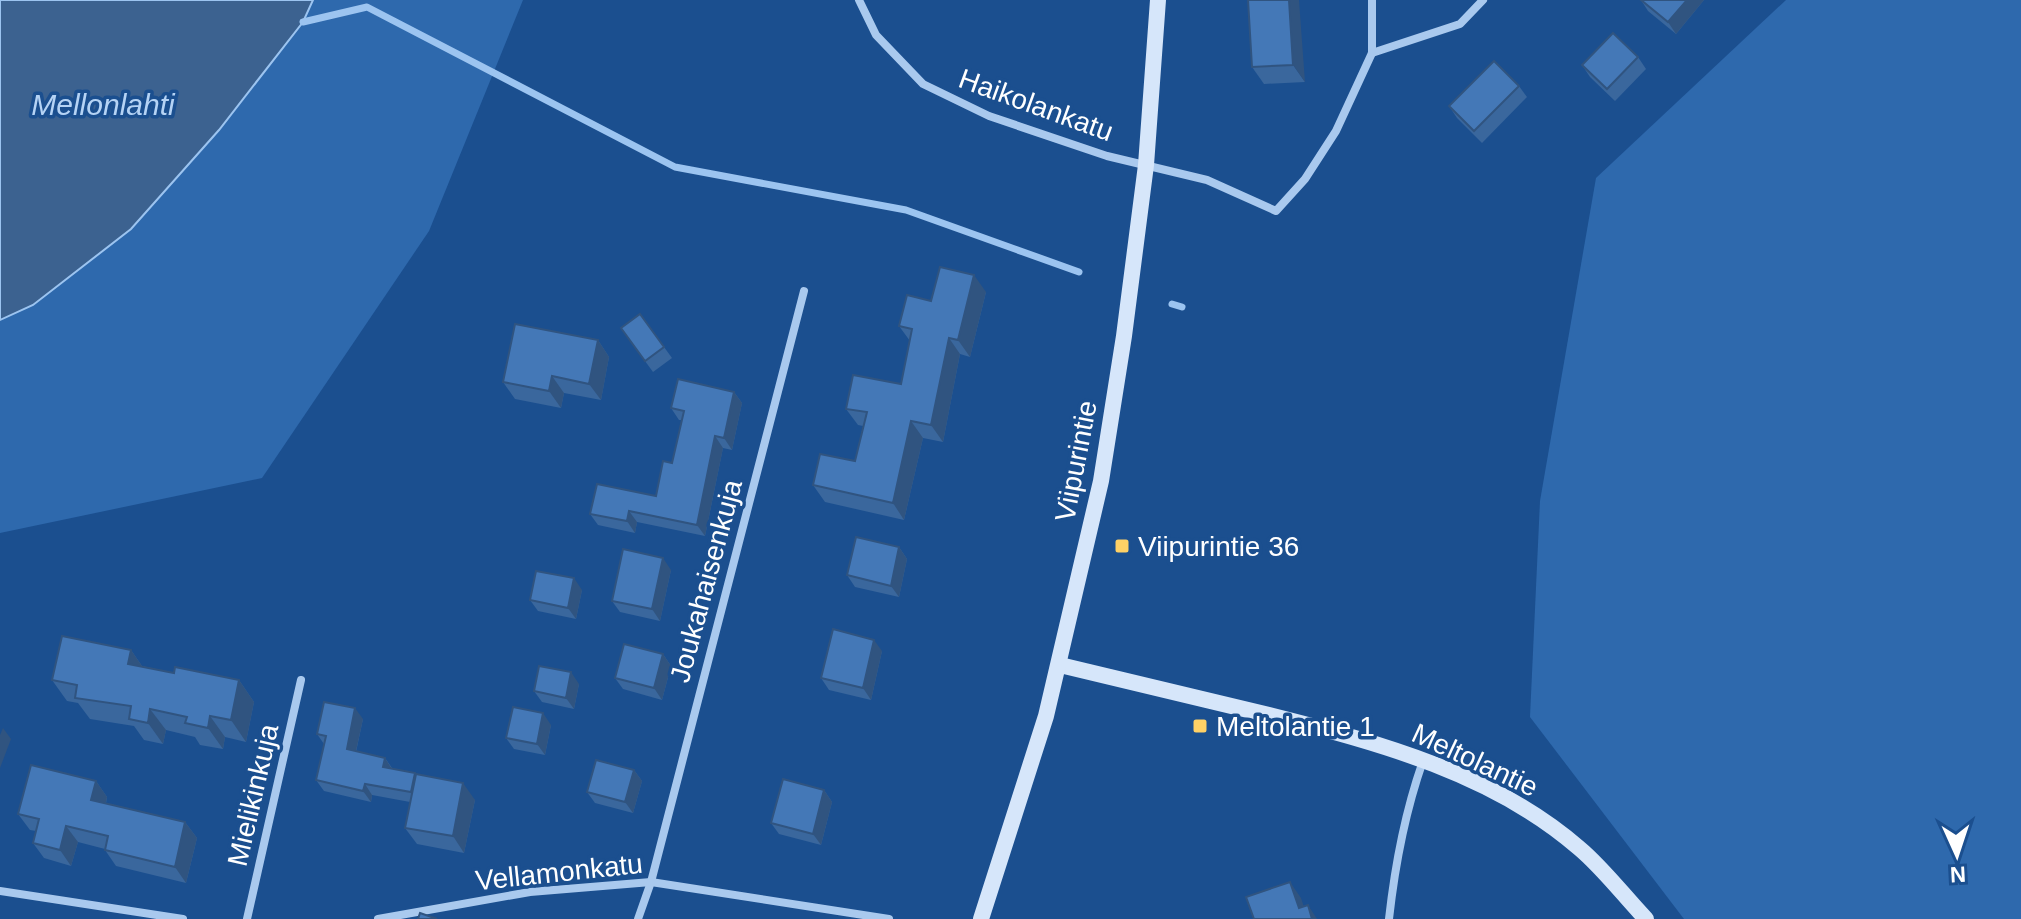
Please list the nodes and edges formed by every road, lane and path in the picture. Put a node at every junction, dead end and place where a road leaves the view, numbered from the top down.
1 (859, 0) edge
2 (1158, 0) edge
3 (1372, 0) edge
4 (1483, 0) edge
5 (1372, 53) junction
6 (1146, 165) junction
7 (804, 291) dead end
8 (1060, 665) junction
9 (301, 680) dead end
10 (1423, 760) junction
11 (651, 882) junction
12 (0, 891) edge
13 (183, 919) edge
14 (247, 919) edge
15 (378, 919) edge
16 (638, 919) edge
17 (889, 919) edge
18 (981, 919) edge
19 (1389, 919) edge
20 (1646, 919) edge

1 - 6 street, Haikolankatu
2 - 6 main road, Viipurintie
3 - 5 street
4 - 5 street
5 - 6 street, Haikolankatu
6 - 8 main road, Viipurintie
7 - 11 street, Joukahaisenkuja
8 - 10 main road, Meltolantie
8 - 18 main road, Viipurintie
9 - 14 street, Mielikinkuja
10 - 19 street
10 - 20 main road, Meltolantie
11 - 15 street, Vellamonkatu
11 - 16 street, Joukahaisenkuja
11 - 17 street, Vellamonkatu
12 - 13 street

